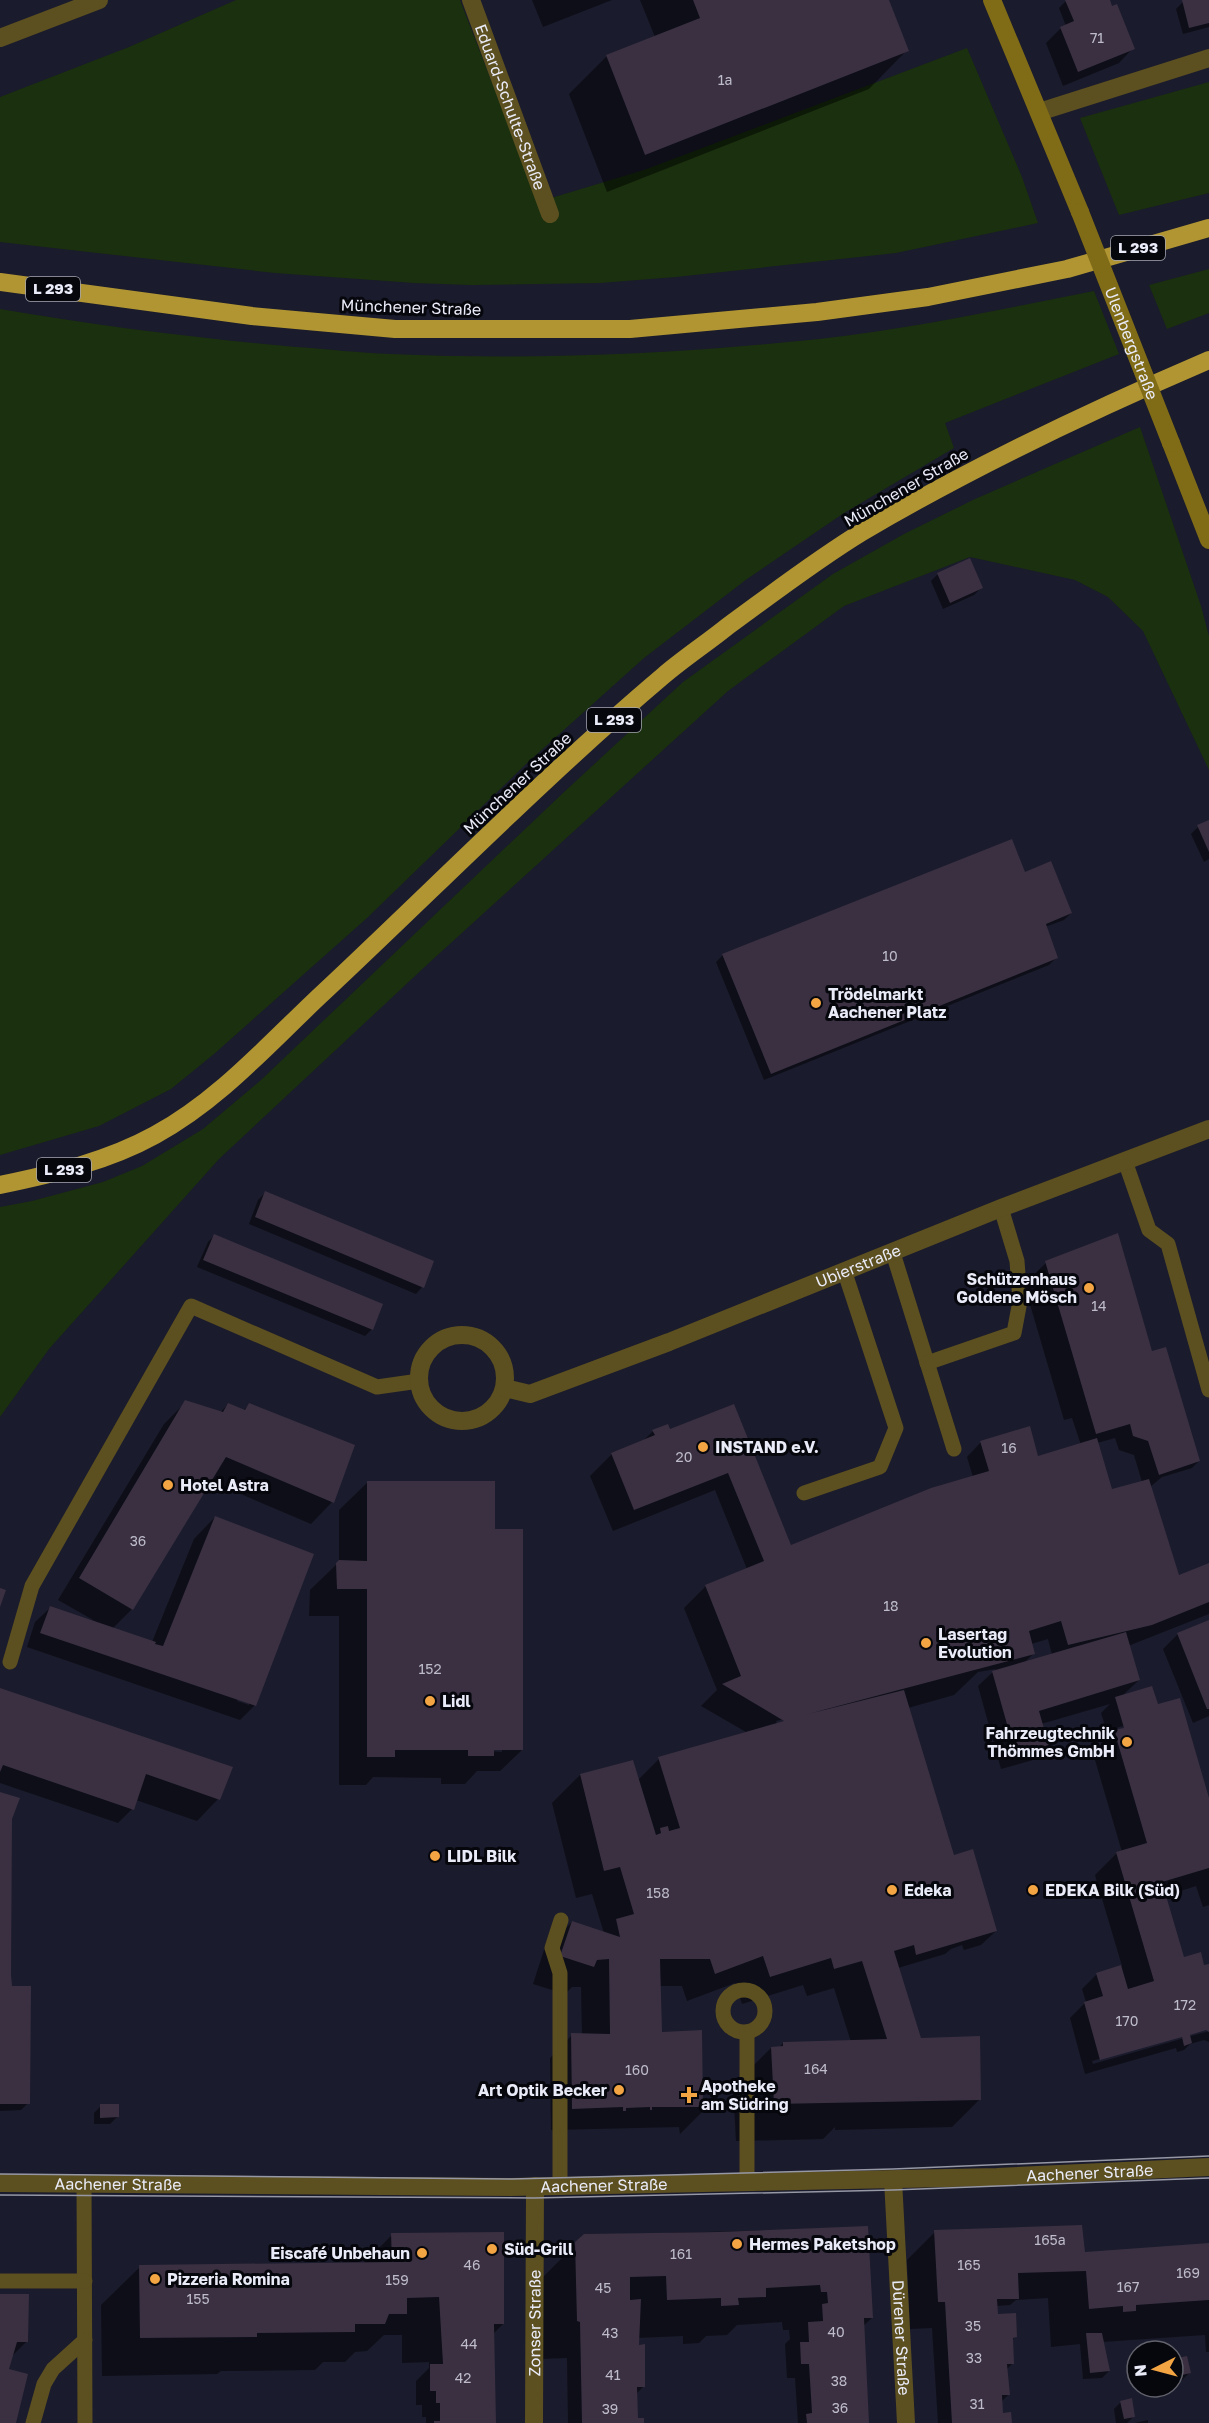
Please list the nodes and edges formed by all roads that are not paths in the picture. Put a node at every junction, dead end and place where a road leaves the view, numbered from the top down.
1 (99, 0) edge
2 (471, 0) edge
3 (992, 0) edge
4 (0, 38) edge
5 (1209, 58) edge
6 (1039, 112) junction
7 (550, 214) dead end
8 (1209, 228) edge
9 (0, 282) edge
10 (1209, 360) edge
11 (1209, 540) edge
12 (1209, 1129) edge
13 (1125, 1161) junction
14 (0, 1185) edge
15 (1002, 1208) junction
16 (893, 1253) junction
17 (845, 1272) junction
18 (927, 1363) junction
19 (419, 1381) junction
20 (505, 1388) junction
21 (1209, 1390) edge
22 (954, 1449) dead end
23 (804, 1493) dead end
24 (10, 1662) dead end
25 (561, 1920) dead end
26 (747, 2032) dead end
27 (1209, 2167) edge
28 (893, 2180) junction
29 (84, 2182) junction
30 (747, 2182) junction
31 (0, 2183) edge
32 (535, 2186) junction
33 (560, 2186) junction
34 (0, 2281) edge
35 (85, 2281) junction
36 (85, 2340) junction
37 (33, 2423) edge
38 (85, 2423) edge
39 (534, 2423) edge
40 (906, 2423) edge

1 - 4 street
2 - 7 street, Eduard-Schulte-Straße
3 - 6 street, Ulenbergstraße
5 - 6 street
6 - 11 street, Ulenbergstraße, bridge
8 - 9 highway, Münchener Straße / L 293
10 - 14 highway, Münchener Straße / L 293
12 - 13 street, Ubierstraße
13 - 15 street, Ubierstraße
13 - 21 lane
15 - 16 street, Ubierstraße
15 - 18 lane
16 - 17 street, Ubierstraße
16 - 18 lane
17 - 20 street, Ubierstraße
17 - 23 lane
18 - 22 lane
19 - 20 street
19 - 20 street
19 - 24 lane
25 - 33 lane
26 - 30 lane
27 - 28 street, Aachener Straße
28 - 30 street, Aachener Straße
28 - 40 street, Dürener Straße
29 - 31 street, Aachener Straße
29 - 32 street, Aachener Straße
29 - 35 lane
30 - 33 street, Aachener Straße
32 - 33 street, Aachener Straße
32 - 39 street, Zonser Straße
34 - 35 lane
35 - 36 lane
36 - 37 lane
36 - 38 lane

